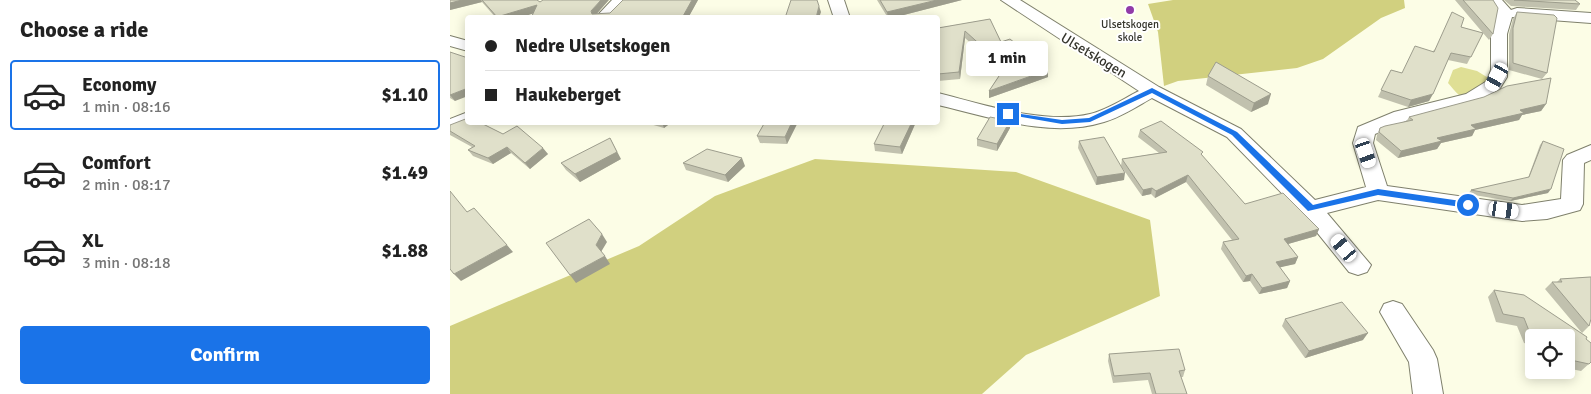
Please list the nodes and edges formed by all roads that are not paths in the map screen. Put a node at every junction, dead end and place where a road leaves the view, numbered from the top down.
1 (621, 0) edge
2 (836, 0) edge
3 (1009, 0) edge
4 (1500, 6) edge
5 (606, 15) edge
6 (841, 15) edge
7 (1591, 18) edge
8 (450, 41) edge
9 (465, 45) edge
10 (1152, 90) junction
11 (940, 99) edge
12 (465, 119) edge
13 (450, 126) edge
14 (1591, 152) edge
15 (1378, 192) junction
16 (1311, 209) junction
17 (1358, 265) dead end
18 (1393, 312) dead end
19 (1428, 394) edge

1 - 5 street
2 - 6 street
3 - 10 street, Ulsetskogen
4 - 7 street
4 - 15 street
8 - 9 street
10 - 11 street
10 - 16 street, Ulsetskogen
12 - 13 street
14 - 15 street
15 - 16 street
16 - 17 street, Ulsetskogen
18 - 19 street

